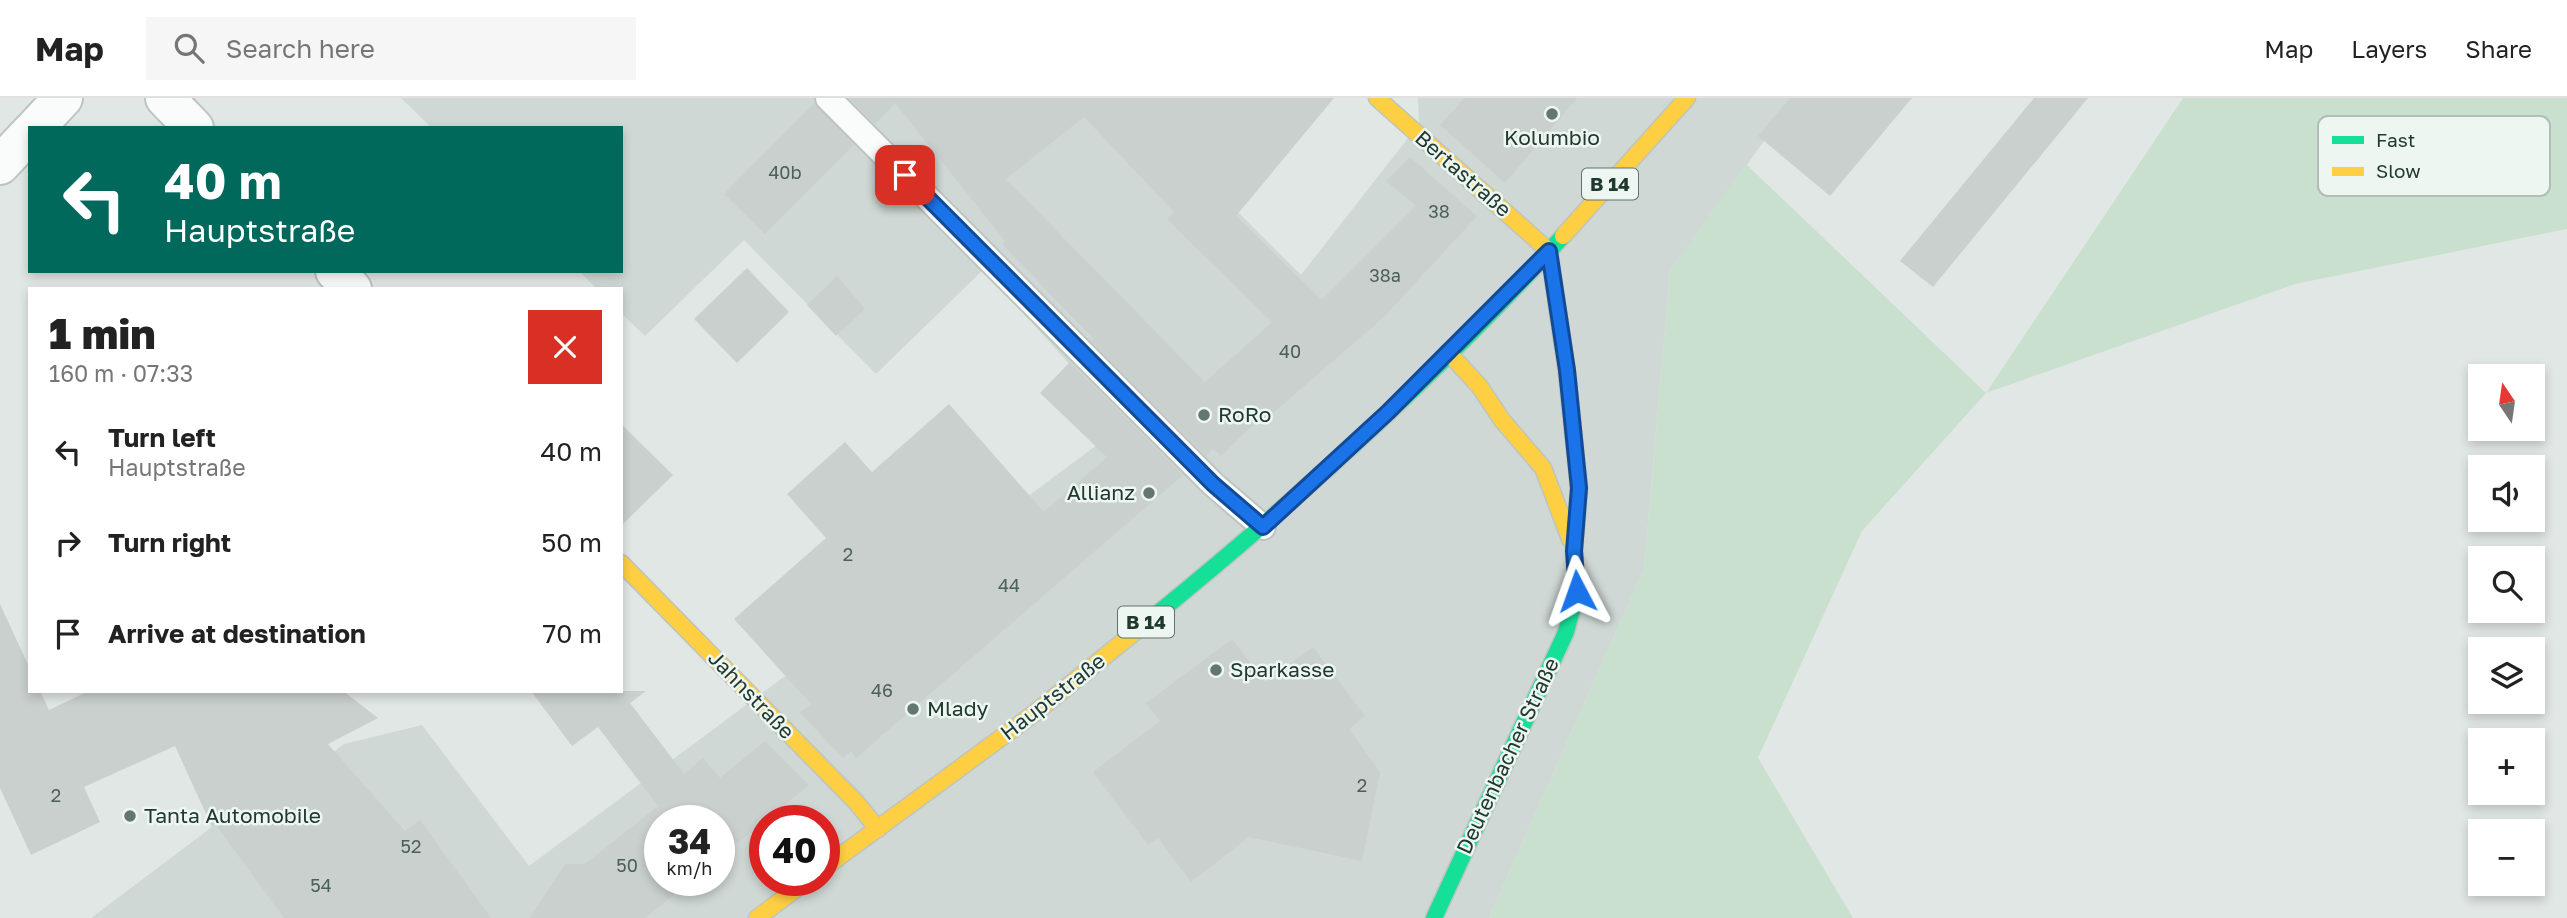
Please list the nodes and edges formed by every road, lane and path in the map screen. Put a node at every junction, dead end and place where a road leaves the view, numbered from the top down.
1 (63, 98) edge
2 (164, 98) edge
3 (828, 98) edge
4 (1377, 98) edge
5 (1687, 98) edge
6 (37, 126) edge
7 (192, 126) edge
8 (28, 135) edge
9 (0, 165) edge
10 (1549, 251) junction
11 (337, 273) edge
12 (350, 287) edge
13 (1448, 352) junction
14 (1263, 527) junction
15 (1574, 551) junction
16 (623, 565) edge
17 (878, 829) junction
18 (840, 856) edge
19 (787, 896) edge
20 (757, 918) edge
21 (1434, 918) edge

1 - 6 street
2 - 7 street
3 - 14 lane
4 - 10 street, Bertastraße
5 - 10 street, Hauptstraße / B 14
8 - 9 street
10 - 13 street, Hauptstraße / B 14
10 - 15 street, Deutenbacher Straße
11 - 12 street
13 - 14 street, Hauptstraße / B 14
13 - 15 street, Deutenbacher Straße
14 - 17 street, Hauptstraße / B 14
15 - 21 street, Deutenbacher Straße
16 - 17 street, Jahnstraße
17 - 18 street, Hauptstraße / B 14
19 - 20 street

